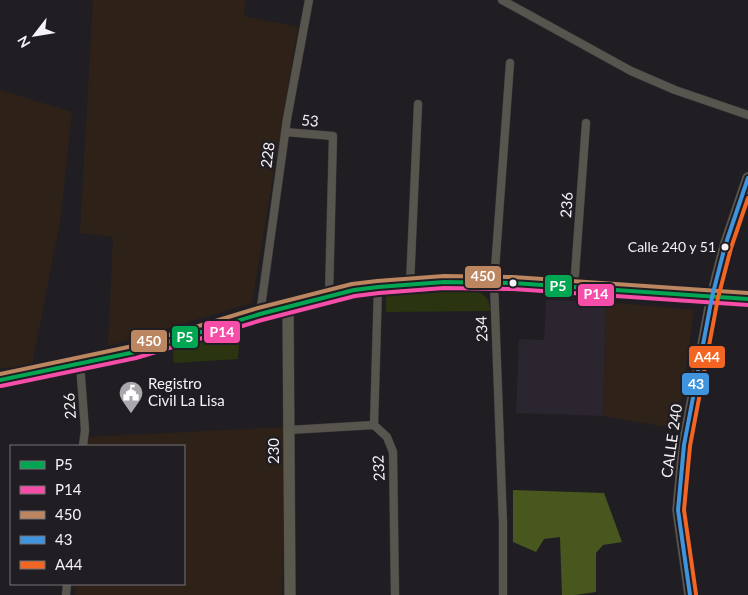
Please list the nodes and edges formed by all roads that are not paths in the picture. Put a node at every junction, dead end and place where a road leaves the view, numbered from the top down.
1 (309, 0) edge
2 (502, 0) edge
3 (510, 63) dead end
4 (418, 104) dead end
5 (748, 115) edge
6 (586, 123) dead end
7 (285, 132) junction
8 (748, 178) edge
9 (494, 282) junction
10 (410, 284) junction
11 (378, 287) junction
12 (574, 288) junction
13 (329, 296) junction
14 (712, 297) junction
15 (748, 299) edge
16 (288, 307) junction
17 (260, 314) junction
18 (80, 364) junction
19 (0, 380) edge
20 (374, 425) junction
21 (289, 430) junction
22 (83, 445) edge
23 (290, 595) edge
24 (395, 595) edge
25 (503, 595) edge
26 (690, 595) edge

1 - 7 street, 228
2 - 5 street
3 - 9 street, 234
4 - 10 street
6 - 12 street, 236
7 - 13 street, 53
7 - 17 street, 228
8 - 14 street, CALLE 240
9 - 10 main road
9 - 12 main road
9 - 25 street, 234
10 - 11 main road
11 - 13 main road
11 - 20 street
12 - 14 main road
13 - 16 main road
14 - 15 main road
14 - 26 street, CALLE 240
16 - 17 main road
16 - 21 street, 230
17 - 18 main road
18 - 19 main road
18 - 22 street, 226
20 - 21 street
20 - 24 street, 232
21 - 23 street, 230

